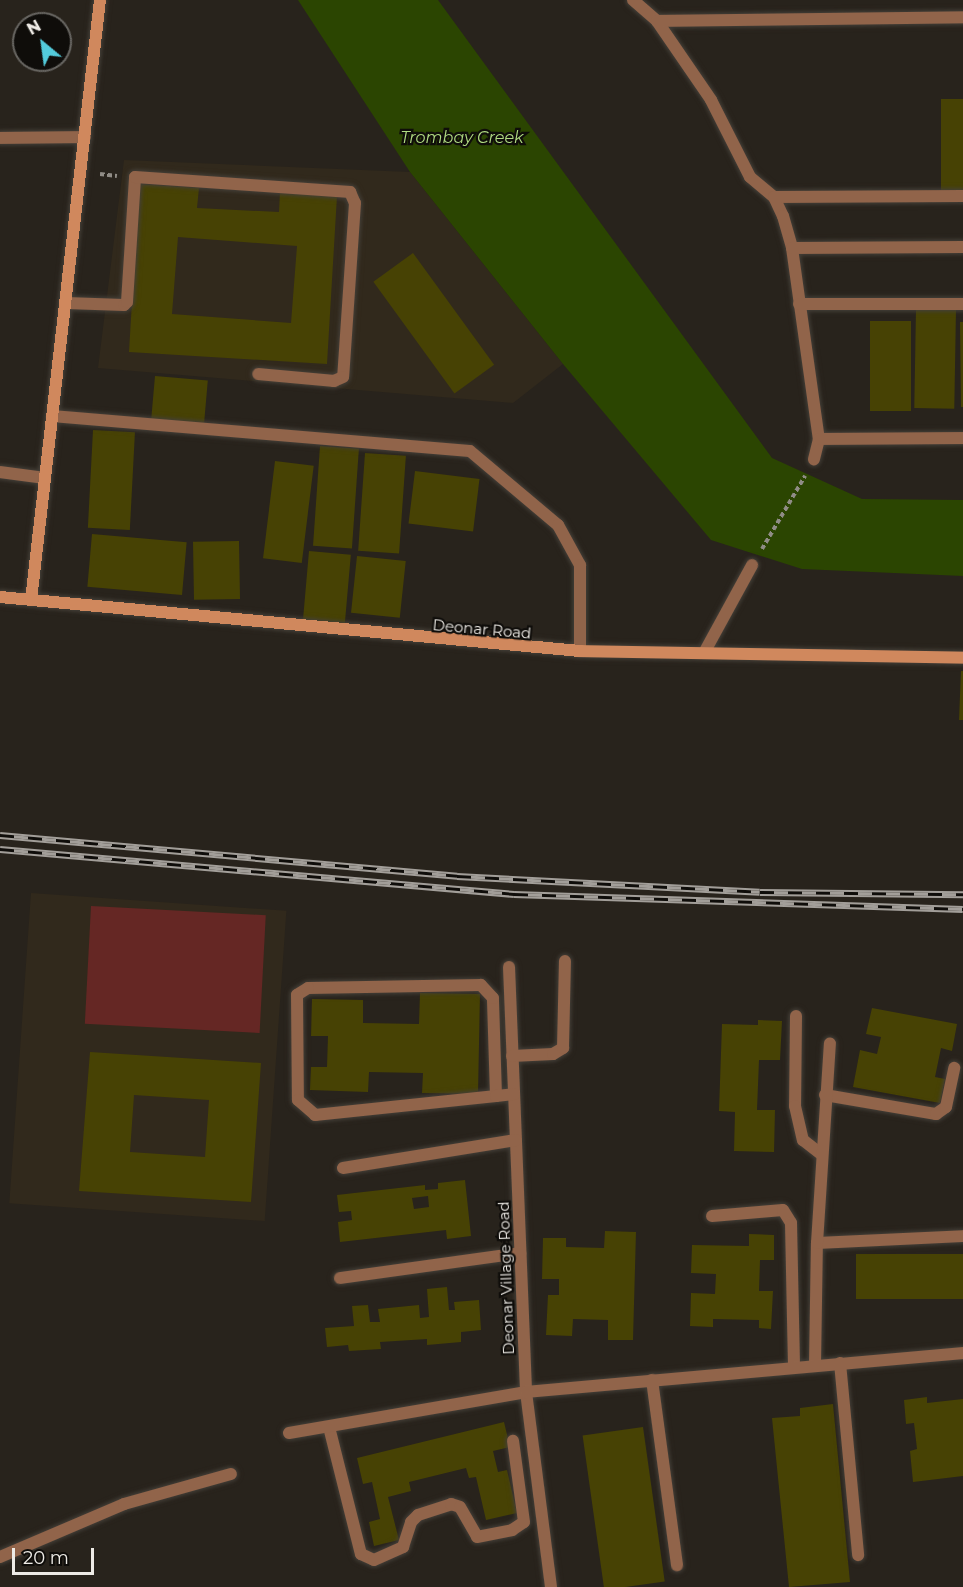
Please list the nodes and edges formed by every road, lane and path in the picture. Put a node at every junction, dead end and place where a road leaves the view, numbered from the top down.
1 (100, 0) edge
2 (633, 0) edge
3 (963, 17) edge
4 (657, 21) junction
5 (85, 137) junction
6 (0, 138) edge
7 (81, 173) junction
8 (135, 177) junction
9 (963, 196) edge
10 (774, 197) junction
11 (963, 247) edge
12 (792, 248) junction
13 (66, 303) junction
14 (799, 304) junction
15 (963, 304) edge
16 (258, 374) dead end
17 (52, 416) junction
18 (963, 438) edge
19 (819, 439) junction
20 (814, 459) joint
21 (0, 472) edge
22 (45, 478) junction
23 (753, 566) joint
24 (0, 597) edge
25 (31, 600) junction
26 (580, 651) junction
27 (705, 651) junction
28 (963, 658) edge
29 (565, 961) dead end
30 (509, 967) dead end
31 (796, 1016) dead end
32 (830, 1043) dead end
33 (512, 1056) junction
34 (954, 1068) dead end
35 (514, 1094) junction
36 (825, 1095) junction
37 (496, 1096) junction
38 (516, 1140) junction
39 (822, 1155) junction
40 (343, 1168) dead end
41 (712, 1216) dead end
42 (963, 1236) edge
43 (817, 1243) junction
44 (520, 1252) junction
45 (340, 1278) dead end
46 (963, 1353) edge
47 (840, 1363) junction
48 (815, 1365) junction
49 (794, 1367) junction
50 (651, 1380) junction
51 (526, 1392) junction
52 (329, 1428) junction
53 (289, 1433) dead end
54 (513, 1441) dead end
55 (231, 1474) dead end
56 (858, 1555) dead end
57 (0, 1557) edge
58 (677, 1564) dead end
59 (551, 1587) edge

1 - 5 street
2 - 4 street
3 - 4 street
4 - 10 street
5 - 6 street
5 - 7 street
7 - 8 path
7 - 13 street
8 - 13 street
8 - 16 street
9 - 10 street
10 - 12 street
11 - 12 street
12 - 14 street
13 - 17 street
14 - 15 street
14 - 19 street
17 - 22 street
17 - 26 street
18 - 19 street
19 - 20 street
20 - 23 path
21 - 22 street
22 - 25 street
23 - 27 street
24 - 25 street, Deonar Road
25 - 26 street, Deonar Road
26 - 27 street, Deonar Road
27 - 28 street, Deonar Road
29 - 33 street
30 - 33 street, Deonar Village Road
31 - 39 street
32 - 36 street
33 - 35 street, Deonar Village Road
34 - 36 street
35 - 37 street
35 - 38 street, Deonar Village Road
36 - 39 street
37 - 37 street
38 - 40 street
38 - 44 street, Deonar Village Road
39 - 43 street
41 - 49 street
42 - 43 street
43 - 48 street
44 - 45 street
44 - 51 street, Deonar Village Road
46 - 47 street
47 - 48 street
47 - 56 street
48 - 49 street
49 - 50 street
50 - 51 street
50 - 58 street
51 - 52 street
51 - 59 street, Deonar Village Road
52 - 53 street
52 - 54 street
55 - 57 street

